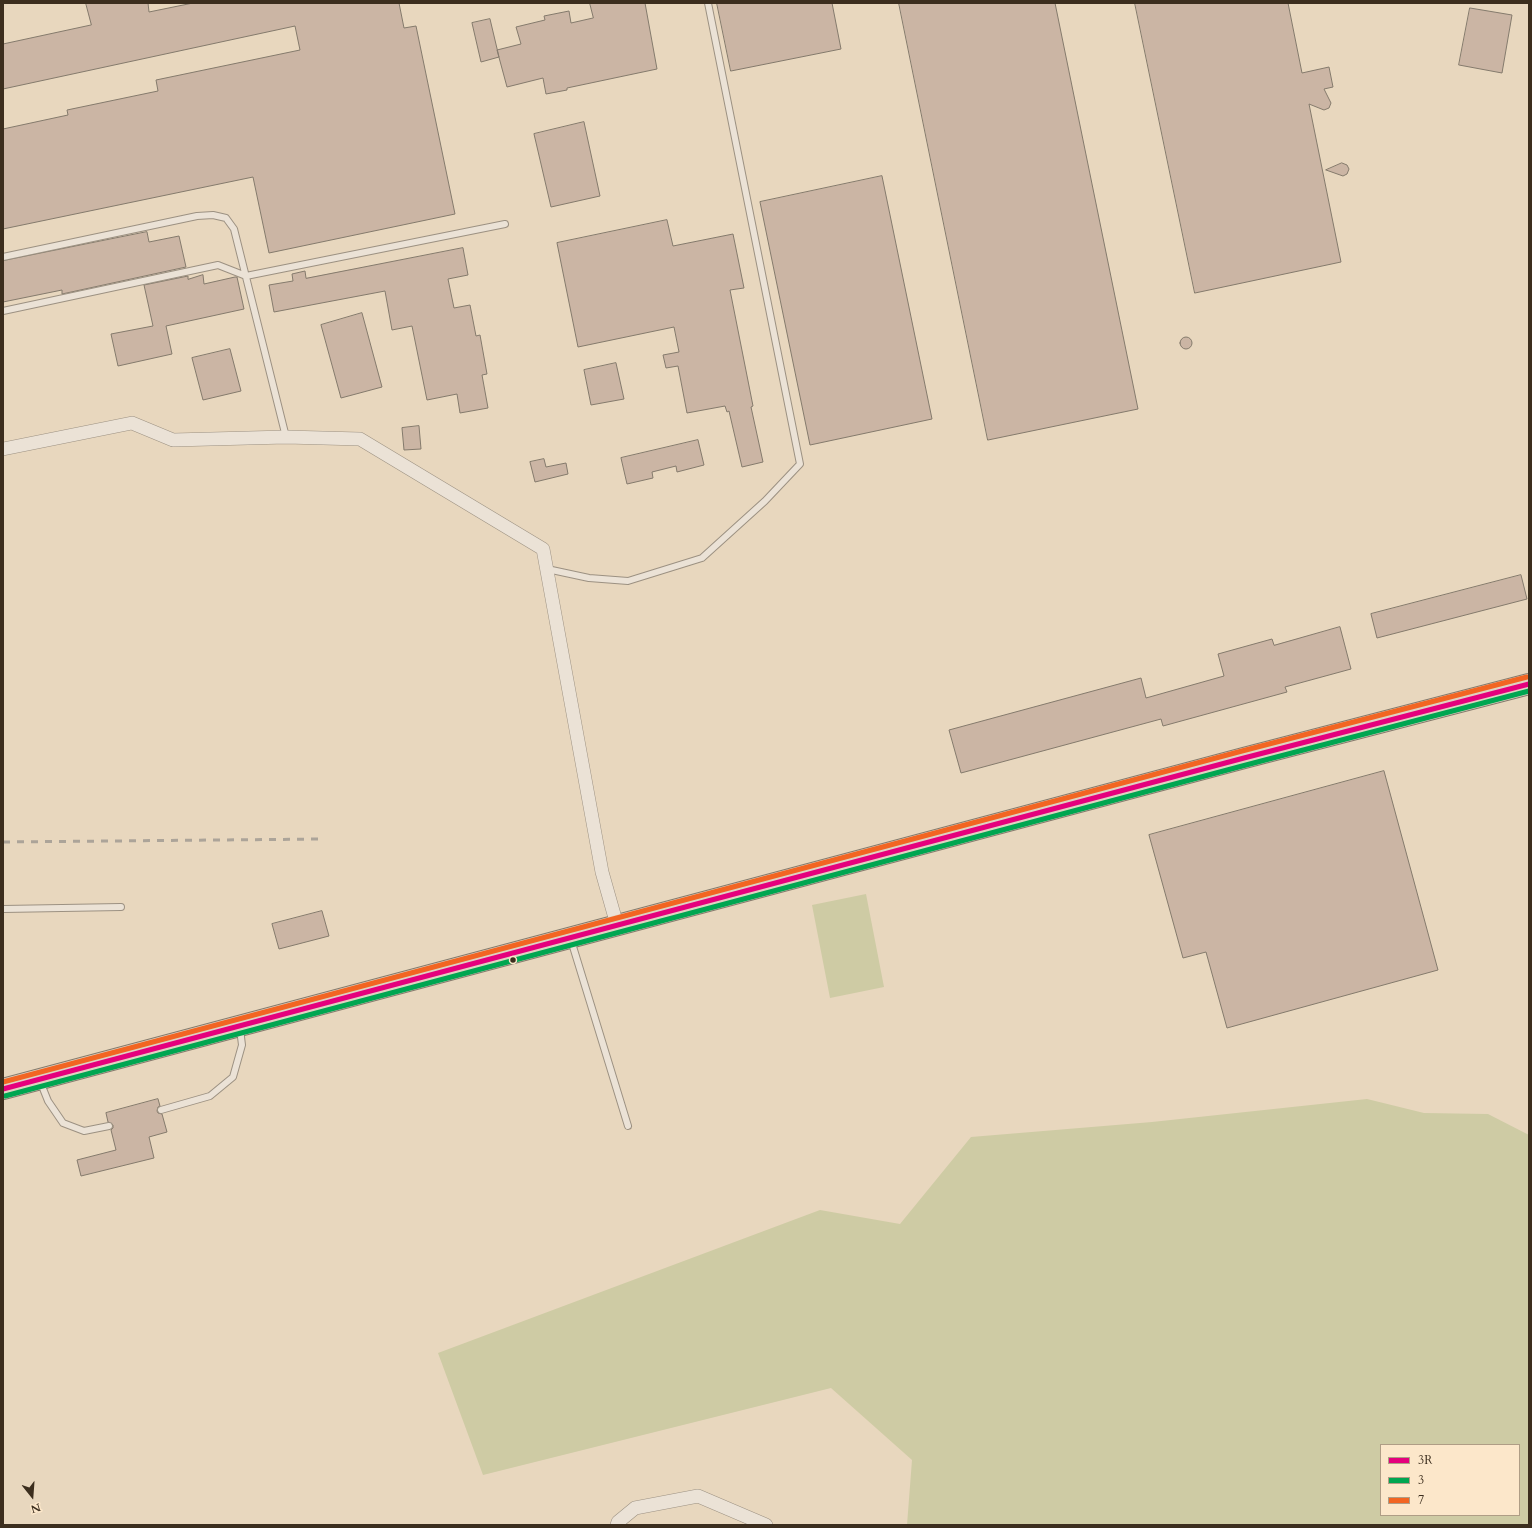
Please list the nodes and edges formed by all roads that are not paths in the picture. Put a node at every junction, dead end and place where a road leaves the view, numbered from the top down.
1 (708, 3) edge
2 (505, 224) dead end
3 (3, 257) edge
4 (246, 276) junction
5 (3, 311) edge
6 (286, 437) junction
7 (3, 449) edge
8 (547, 569) junction
9 (1529, 684) edge
10 (121, 907) dead end
11 (3, 909) edge
12 (617, 924) junction
13 (571, 937) junction
14 (239, 1026) junction
15 (39, 1079) junction
16 (3, 1089) edge
17 (161, 1110) dead end
18 (110, 1126) dead end
19 (628, 1126) dead end
20 (617, 1525) edge
21 (766, 1525) edge

1 - 8 lane
2 - 4 lane
3 - 4 lane
4 - 5 lane
4 - 6 lane
6 - 7 street
6 - 8 street
8 - 12 street
9 - 12 main road
10 - 11 lane
12 - 13 main road
13 - 14 main road
13 - 19 lane
14 - 15 main road
14 - 17 lane
15 - 16 main road
15 - 18 lane
20 - 21 street

